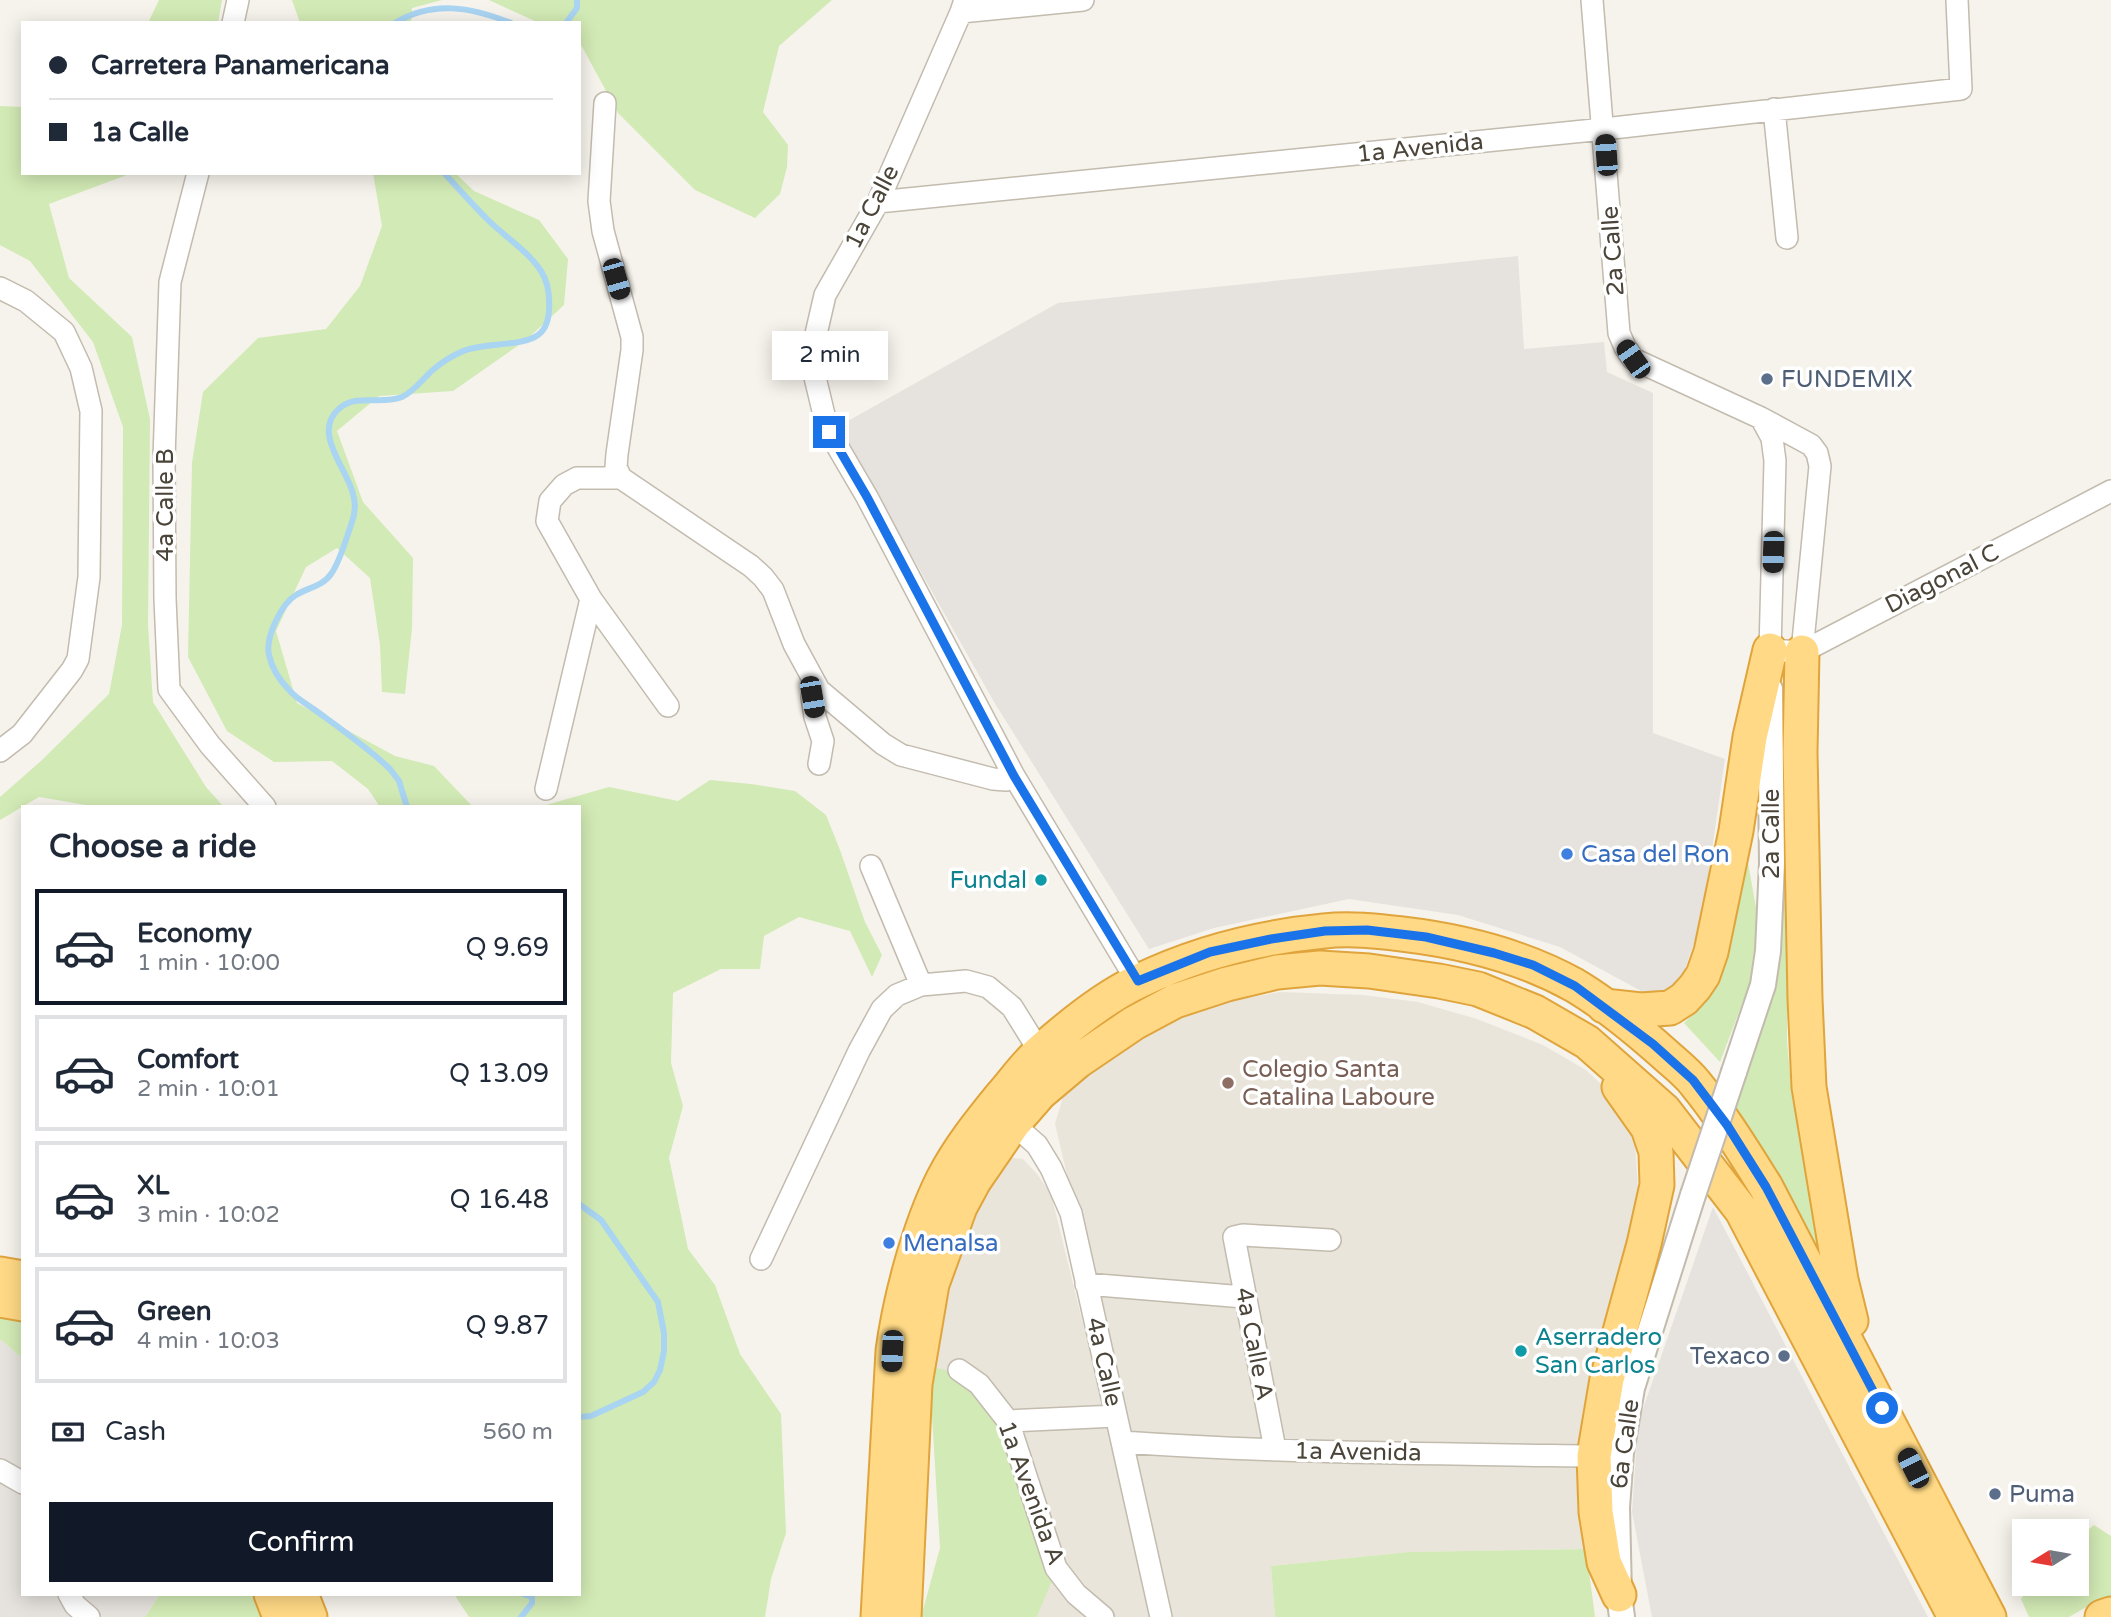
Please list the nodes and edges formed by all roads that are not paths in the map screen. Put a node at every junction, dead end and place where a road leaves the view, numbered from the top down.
1 (237, 0) edge
2 (1083, 0) edge
3 (1592, 0) edge
4 (1957, 0) edge
5 (963, 6) edge
6 (233, 21) edge
7 (605, 103) dead end
8 (1774, 109) junction
9 (1604, 129) junction
10 (197, 175) edge
11 (878, 202) junction
12 (1787, 238) dead end
13 (0, 288) edge
14 (1761, 418) junction
15 (1804, 441) junction
16 (1776, 461) junction
17 (621, 478) junction
18 (2111, 491) edge
19 (591, 599) junction
20 (1786, 651) junction
21 (819, 690) junction
22 (668, 706) dead end
23 (0, 751) edge
24 (819, 764) dead end
25 (1014, 776) junction
26 (546, 789) dead end
27 (263, 805) edge
28 (871, 866) dead end
29 (1138, 981) junction
30 (921, 985) junction
31 (1604, 1006) junction
32 (1587, 1042) junction
33 (1040, 1052) junction
34 (1013, 1124) junction
35 (1693, 1195) joint
36 (1330, 1240) dead end
37 (761, 1259) dead end
38 (0, 1274) edge
39 (21, 1278) edge
40 (1086, 1284) junction
41 (1244, 1297) junction
42 (0, 1300) edge
43 (21, 1304) edge
44 (959, 1370) dead end
45 (1873, 1390) junction
46 (1116, 1416) junction
47 (1008, 1421) junction
48 (1122, 1442) junction
49 (1275, 1449) junction
50 (1594, 1456) junction
51 (0, 1469) edge
52 (21, 1482) edge
53 (70, 1596) edge
54 (272, 1596) edge
55 (302, 1596) edge
56 (1620, 1606) edge
57 (2111, 1614) edge
58 (89, 1617) edge
59 (280, 1617) edge
60 (310, 1617) edge
61 (878, 1617) edge
62 (904, 1617) edge
63 (1102, 1617) edge
64 (1161, 1617) edge
65 (1955, 1617) edge
66 (1989, 1617) edge
67 (2102, 1617) edge

1 - 6 street
2 - 5 street
3 - 9 street, 2a Calle
4 - 8 street, 1a Avenida
5 - 11 street, 1a Calle
7 - 17 street
8 - 9 street, 1a Avenida
8 - 12 street
9 - 11 street, 1a Avenida
9 - 14 street, 2a Calle
10 - 27 street, 4a Calle B
11 - 25 street, 1a Calle
13 - 23 street
14 - 15 street, 2a Calle
14 - 16 street, 2a Calle
15 - 16 street
15 - 20 street, 2a Calle
16 - 20 street, 2a Calle
17 - 19 street
17 - 21 street
18 - 20 street, Diagonal C
19 - 22 street
19 - 26 street
20 - 31 highway
20 - 35 street, 2a Calle, bridge
20 - 45 highway
21 - 24 street
21 - 25 street
25 - 29 street, 1a Calle
28 - 30 street
29 - 31 highway
29 - 33 highway
30 - 33 street
30 - 37 street
31 - 45 highway
32 - 34 highway
32 - 50 highway
32 - 65 highway
33 - 61 highway
34 - 40 street, 4a Calle
34 - 62 highway
35 - 56 street, 6a Calle
36 - 41 street, 4a Calle A
38 - 39 highway
40 - 41 street
40 - 46 street, 4a Calle
41 - 49 street, 4a Calle A
42 - 43 highway
44 - 47 street, 1a Avenida A
45 - 66 highway
46 - 47 street
46 - 48 street, 4a Calle
47 - 63 street, 1a Avenida A
48 - 49 street, 1a Avenida
48 - 64 street, 4a Calle
49 - 50 street, 1a Avenida
50 - 56 highway
51 - 52 street
53 - 58 street
54 - 59 highway
55 - 60 highway
57 - 67 highway

